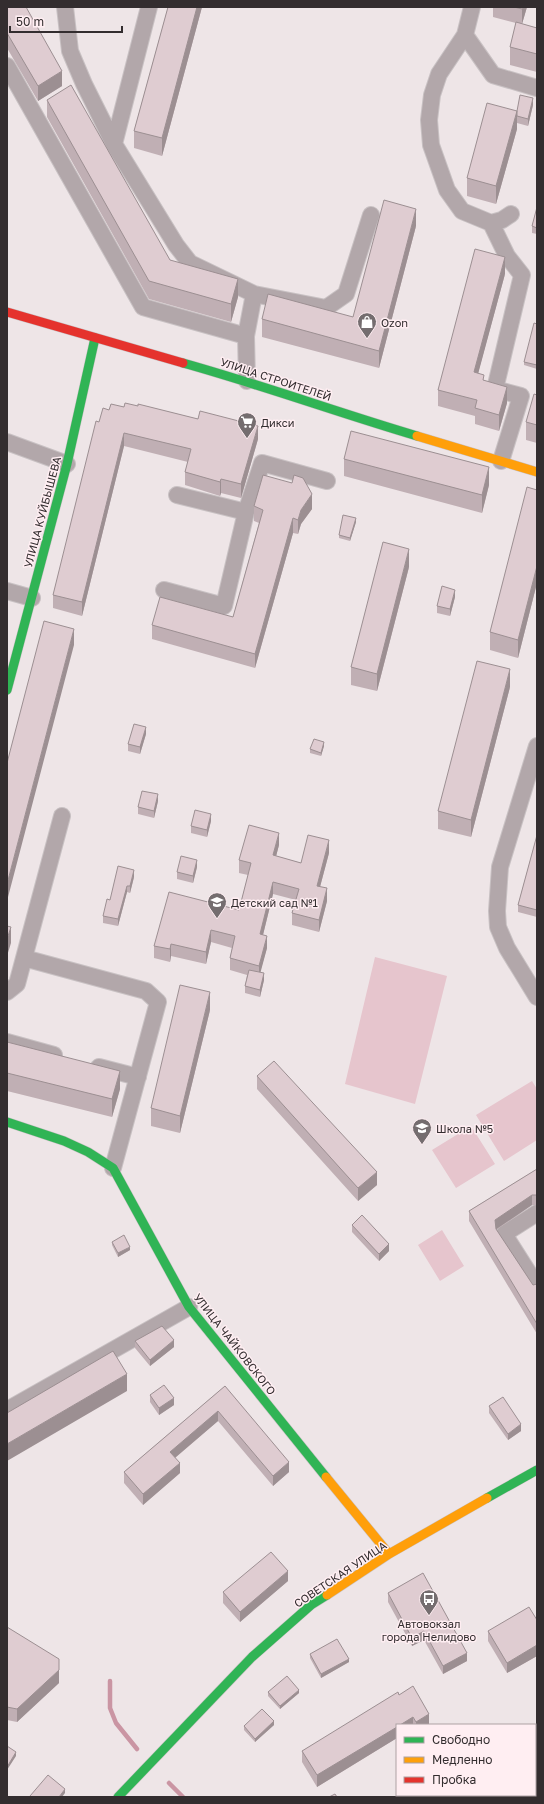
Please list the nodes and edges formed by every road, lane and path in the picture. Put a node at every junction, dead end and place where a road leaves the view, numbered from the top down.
1 (65, 7) edge
2 (149, 7) edge
3 (472, 7) edge
4 (465, 35) junction
5 (7, 66) edge
6 (537, 88) edge
7 (114, 144) junction
8 (511, 214) dead end
9 (371, 215) dead end
10 (491, 223) junction
11 (254, 294) junction
12 (7, 312) edge
13 (246, 336) junction
14 (95, 338) junction
15 (246, 380) junction
16 (7, 442) edge
17 (501, 461) junction
18 (68, 464) junction
19 (537, 472) edge
20 (327, 481) dead end
21 (177, 496) dead end
22 (246, 512) junction
23 (164, 590) dead end
24 (7, 591) edge
25 (32, 598) junction
26 (7, 690) edge
27 (537, 746) edge
28 (62, 816) dead end
29 (24, 958) junction
30 (7, 992) edge
31 (537, 997) edge
32 (7, 1042) edge
33 (69, 1059) edge
34 (84, 1063) edge
35 (138, 1077) junction
36 (7, 1122) edge
37 (114, 1168) junction
38 (537, 1213) edge
39 (537, 1286) edge
40 (189, 1307) junction
41 (7, 1410) edge
42 (537, 1470) edge
43 (389, 1554) junction
44 (118, 1797) edge

1 - 7 street
2 - 7 street
3 - 4 street
4 - 6 street
4 - 10 street
5 - 13 street
7 - 11 street
8 - 10 street
9 - 11 street
10 - 17 street
11 - 13 street
12 - 14 street, УЛИЦА СТРОИТЕЛЕЙ
13 - 15 street
14 - 15 street, УЛИЦА СТРОИТЕЛЕЙ
14 - 18 street, УЛИЦА КУЙБЫШЕВА
15 - 17 street, УЛИЦА СТРОИТЕЛЕЙ
16 - 18 street
17 - 19 street, УЛИЦА СТРОИТЕЛЕЙ
18 - 25 street, УЛИЦА КУЙБЫШЕВА
20 - 22 street
21 - 22 street
22 - 23 street
24 - 25 street
25 - 26 street, УЛИЦА КУЙБЫШЕВА
27 - 31 street
28 - 29 street
29 - 30 street
29 - 35 street
32 - 33 street
34 - 35 street
35 - 37 street
36 - 37 street
37 - 40 street, УЛИЦА ЧАЙКОВСКОГО
38 - 39 street
40 - 41 street
40 - 43 street, УЛИЦА ЧАЙКОВСКОГО
42 - 43 street, СОВЕТСКАЯ УЛИЦА
43 - 44 street, СОВЕТСКАЯ УЛИЦА

